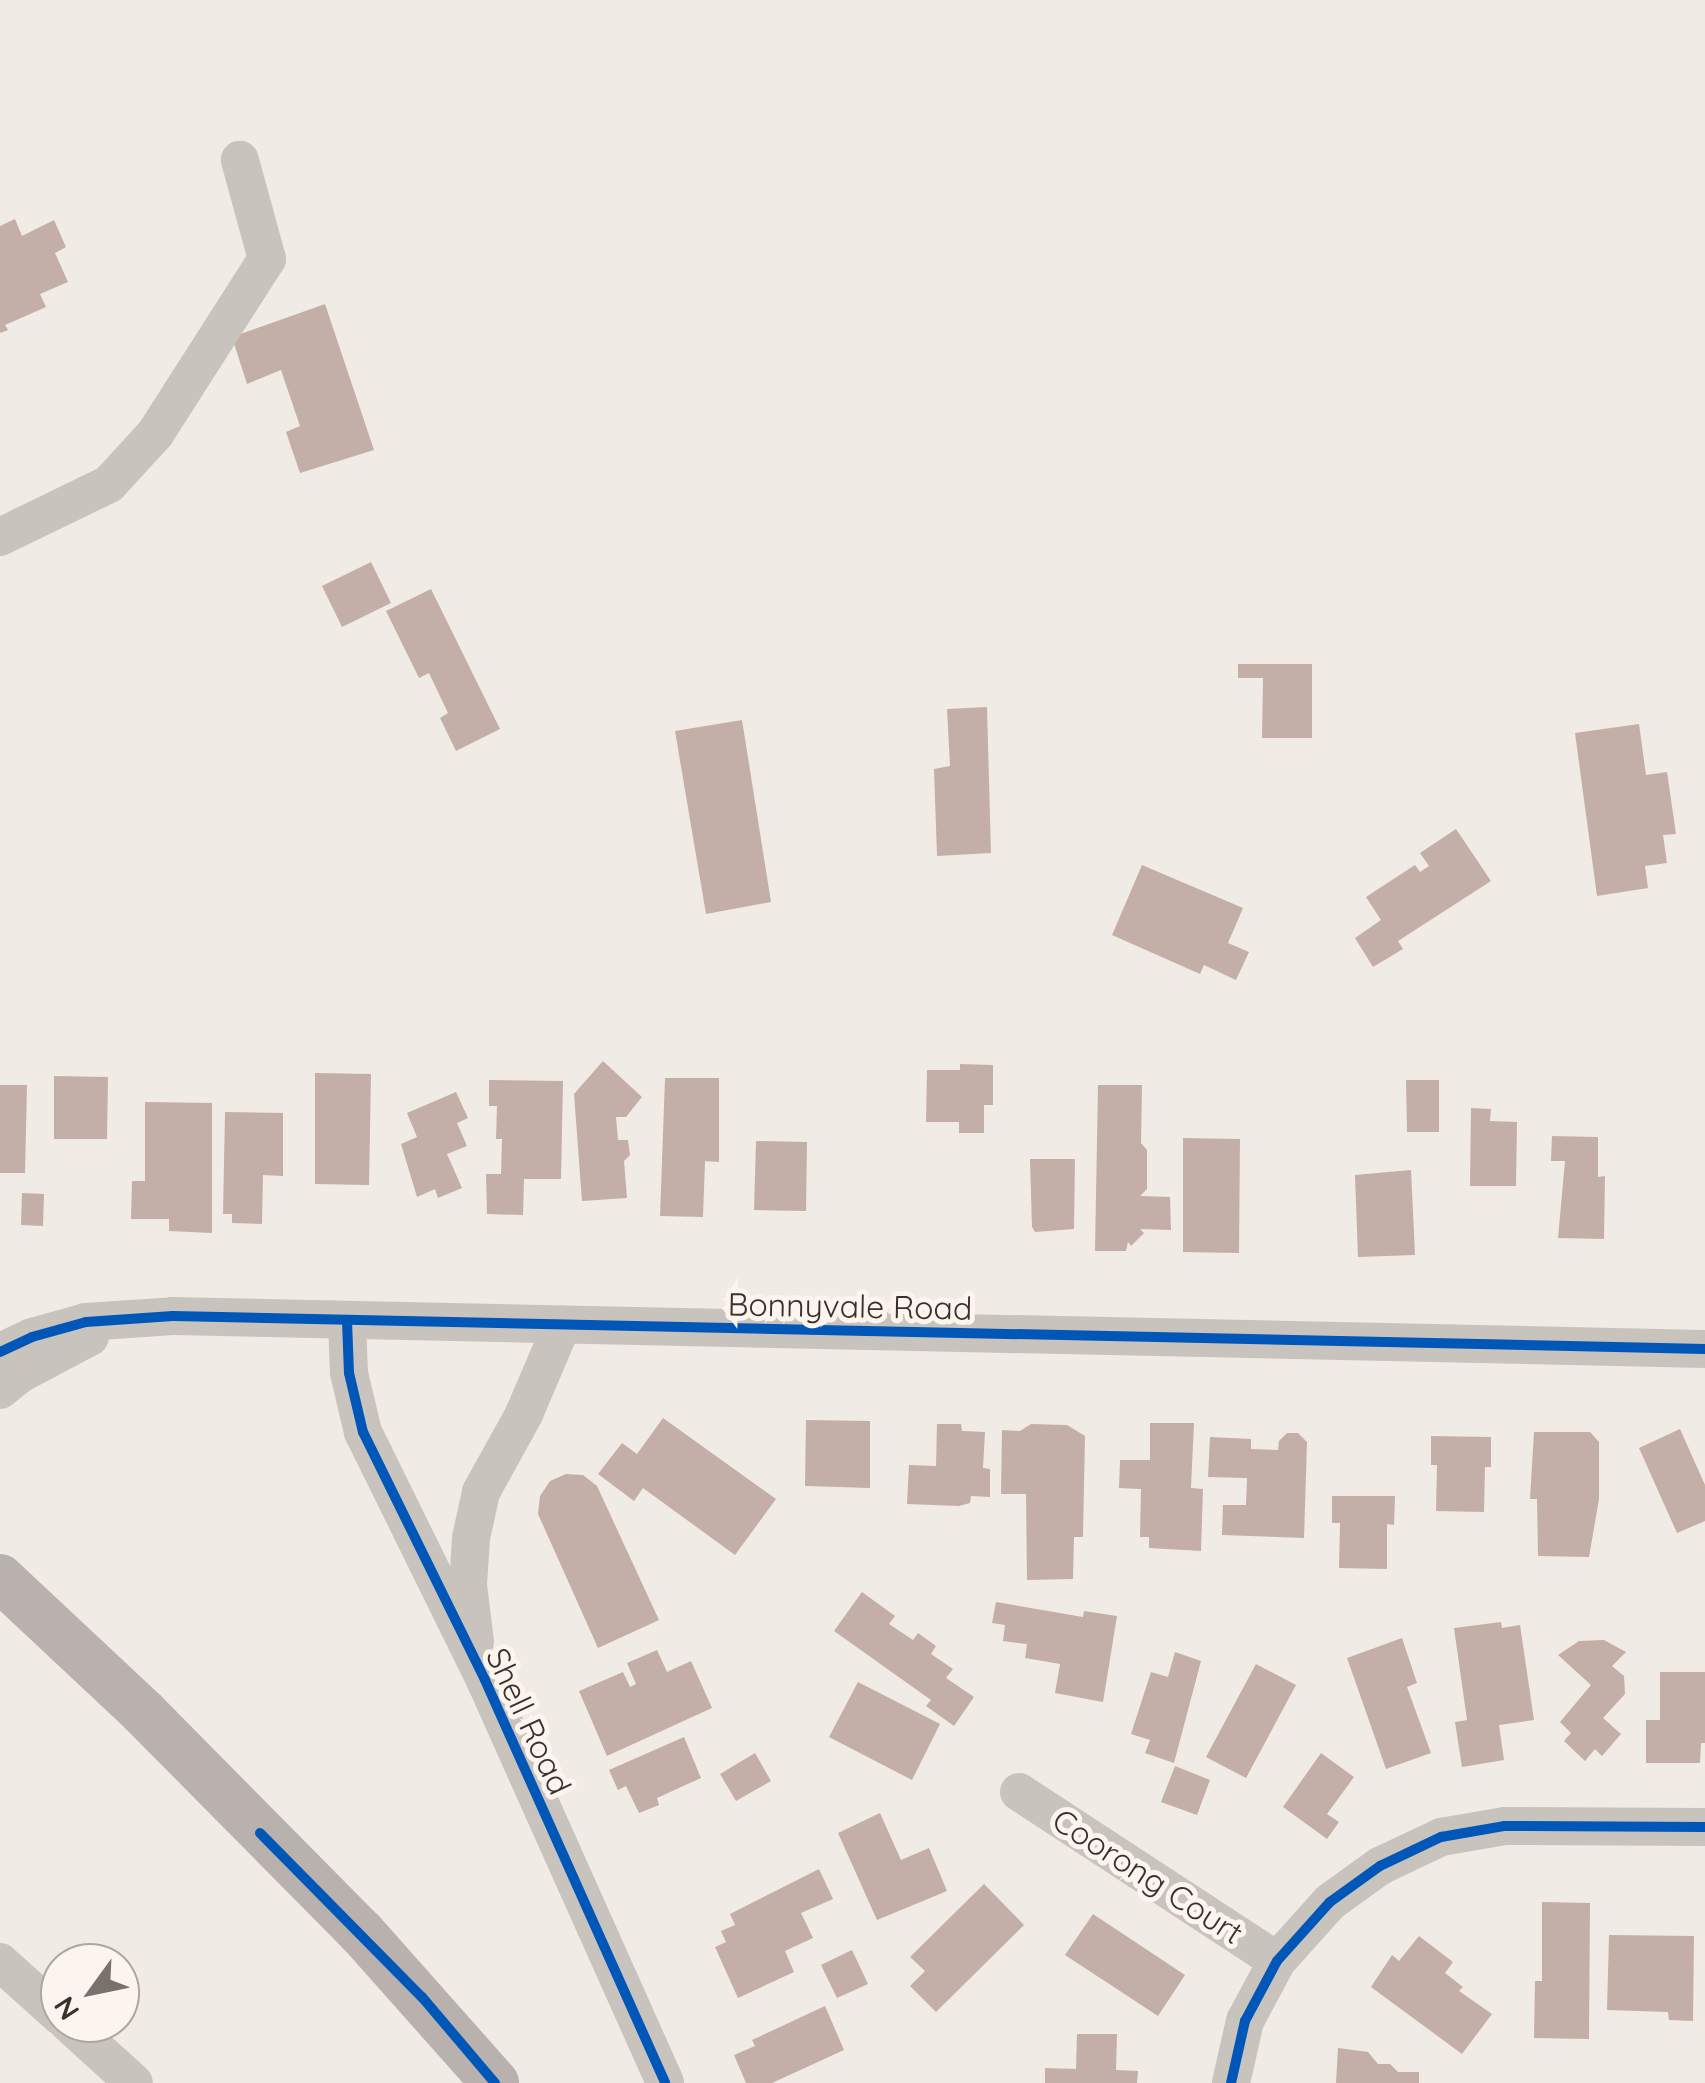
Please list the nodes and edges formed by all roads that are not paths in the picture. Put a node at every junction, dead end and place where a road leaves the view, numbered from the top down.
1 (240, 160) dead end
2 (0, 537) edge
3 (133, 1317) junction
4 (347, 1321) junction
5 (562, 1325) junction
6 (1705, 1349) edge
7 (0, 1352) edge
8 (0, 1390) edge
9 (0, 1578) edge
10 (485, 1680) junction
11 (1019, 1792) dead end
12 (1705, 1827) edge
13 (1277, 1961) junction
14 (0, 1962) edge
15 (40, 1998) edge
16 (90, 2043) edge
17 (134, 2083) edge
18 (495, 2083) edge
19 (665, 2083) edge
20 (1232, 2083) edge

1 - 2 street
3 - 4 street, Bonnyvale Road
3 - 7 street, Bonnyvale Road
3 - 8 street, Bonnyvale Road
4 - 5 street, Bonnyvale Road
4 - 10 street, Shell Road
5 - 6 street, Bonnyvale Road
5 - 10 street, Shell Road
9 - 18 main road
10 - 19 street, Shell Road
11 - 13 street, Coorong Court
12 - 13 street
13 - 20 street
14 - 15 street
16 - 17 street

